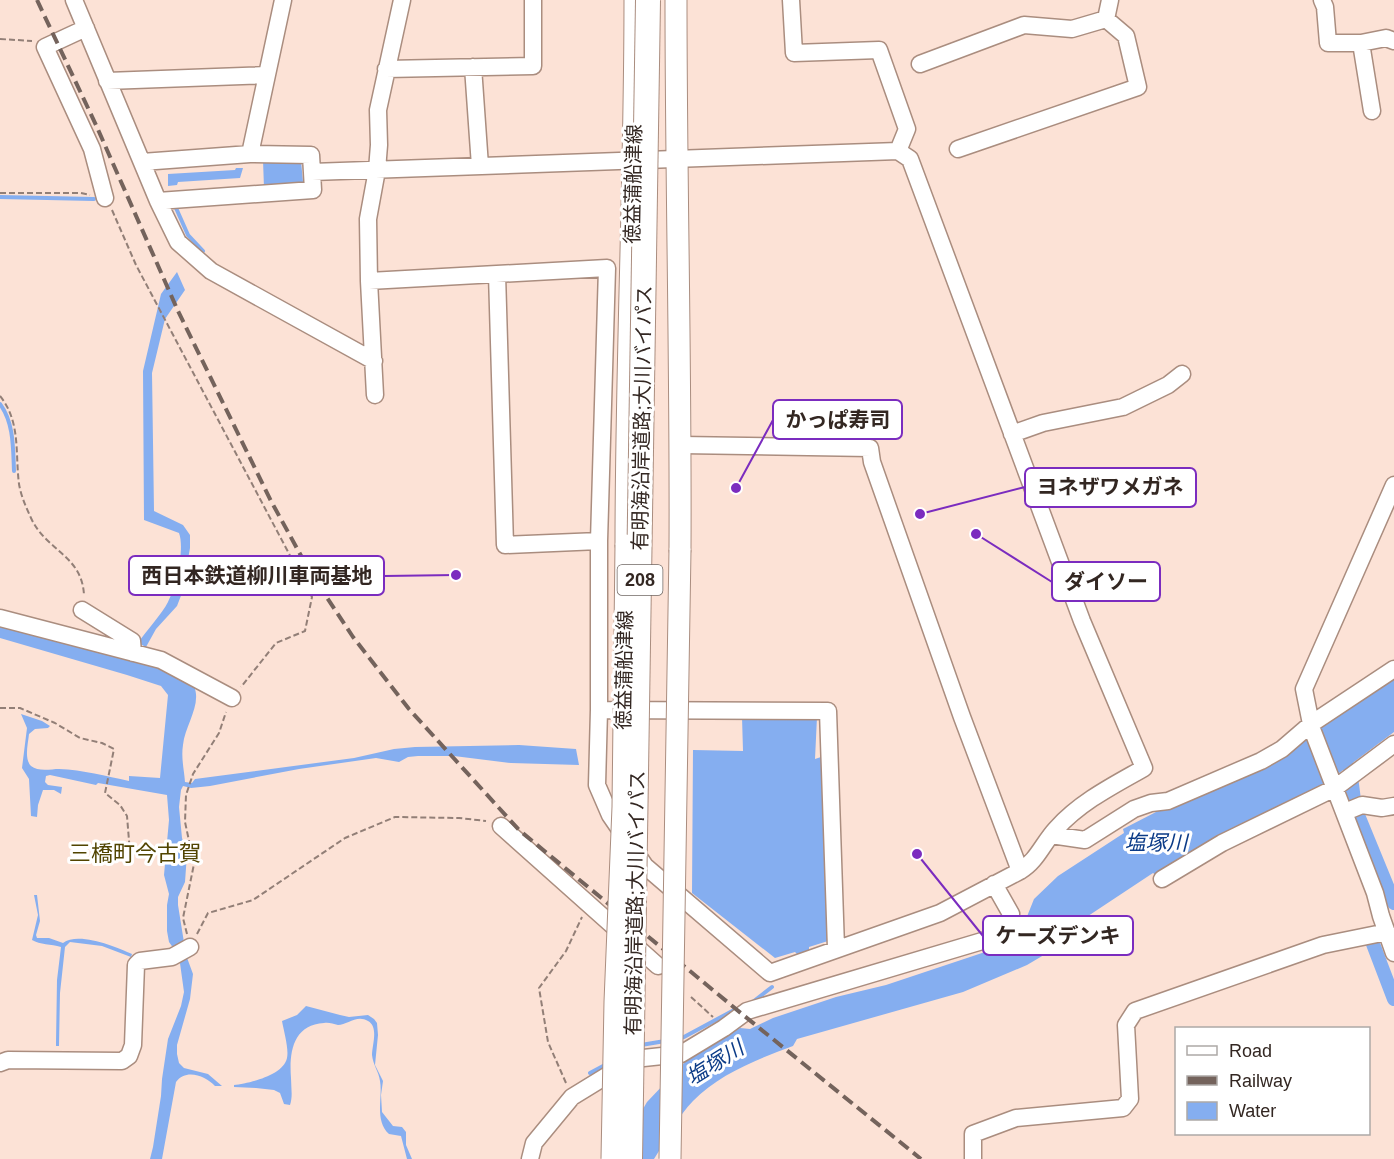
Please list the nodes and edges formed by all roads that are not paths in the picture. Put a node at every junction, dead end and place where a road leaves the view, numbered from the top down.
1 (74, 0) edge
2 (284, 0) edge
3 (402, 0) edge
4 (533, 0) edge
5 (635, 0) edge
6 (648, 0) edge
7 (676, 0) edge
8 (791, 0) edge
9 (1110, 0) edge
10 (1322, 0) edge
11 (1106, 19) junction
12 (86, 28) junction
13 (1394, 41) edge
14 (1361, 43) junction
15 (920, 64) dead end
16 (473, 68) junction
17 (386, 69) junction
18 (267, 75) junction
19 (107, 81) junction
20 (1372, 111) dead end
21 (958, 149) dead end
22 (898, 152) junction
23 (250, 154) junction
24 (676, 158) junction
25 (632, 160) junction
26 (141, 162) junction
27 (480, 166) junction
28 (377, 170) junction
29 (312, 172) junction
30 (105, 198) road end
31 (158, 201) junction
32 (497, 274) junction
33 (369, 281) junction
34 (629, 351) junction
35 (604, 352) junction
36 (374, 361) junction
37 (1182, 374) dead end
38 (375, 395) dead end
39 (1012, 435) junction
40 (681, 445) junction
41 (1394, 485) edge
42 (599, 541) junction
43 (0, 618) edge
44 (85, 640) junction
45 (133, 653) junction
46 (1394, 669) edge
47 (232, 698) road end
48 (599, 710) junction
49 (1312, 726) junction
50 (1394, 744) edge
51 (1335, 788) junction
52 (1394, 806) edge
53 (1345, 812) junction
54 (501, 826) road end
55 (1052, 835) junction
56 (1020, 871) junction
57 (1162, 879) dead end
58 (994, 884) junction
59 (1387, 932) junction
60 (190, 947) road end
61 (836, 948) junction
62 (1394, 953) edge
63 (658, 966) dead end
64 (0, 1063) edge
65 (530, 1159) edge
66 (612, 1159) edge
67 (630, 1159) edge
68 (670, 1159) edge
69 (973, 1159) edge

1 - 12 street
2 - 18 street
3 - 17 street
4 - 16 street
5 - 25 main road, 徳益蒲船津線
6 - 67 highway, 有明海沿岸道路;大川バイパス / 208, bridge
7 - 24 main road
8 - 22 street
9 - 11 street
10 - 14 street
11 - 15 street
11 - 21 street
12 - 19 street
12 - 30 street
13 - 14 street
14 - 20 street
16 - 17 street
16 - 27 street
17 - 28 street
18 - 19 street
18 - 23 street
19 - 26 street
22 - 24 street
22 - 39 street
23 - 26 street
23 - 29 street
24 - 25 street
24 - 40 main road
25 - 27 street
25 - 34 main road, 徳益蒲船津線
26 - 31 street
27 - 28 street
28 - 29 street
28 - 33 street
29 - 31 street
31 - 36 street
32 - 33 street
32 - 35 street
32 - 42 street
33 - 36 street
34 - 35 street
34 - 66 main road, 徳益蒲船津線, bridge
35 - 42 street
36 - 38 street
37 - 39 street
39 - 55 street
40 - 56 street
40 - 68 main road, bridge
41 - 49 street
42 - 48 street
43 - 44 street
44 - 45 street
44 - 45 street
45 - 47 street
46 - 49 street
48 - 61 street
48 - 61 street
49 - 51 street
49 - 55 street
50 - 51 street
51 - 53 street
51 - 57 street
52 - 53 street
53 - 59 street
54 - 63 street
55 - 56 street
56 - 58 street
58 - 61 street
58 - 65 street
59 - 62 street
59 - 69 street
60 - 64 street

